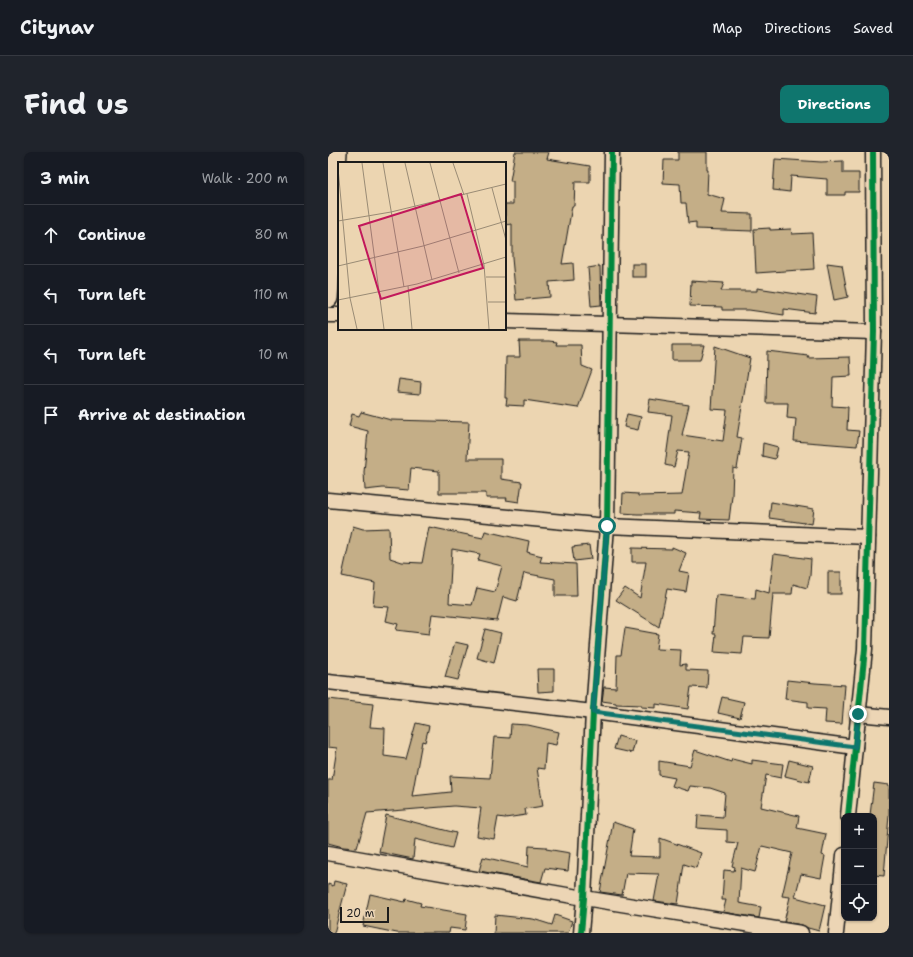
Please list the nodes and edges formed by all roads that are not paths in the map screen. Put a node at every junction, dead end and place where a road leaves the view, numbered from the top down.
1 (336, 152) edge
2 (612, 152) edge
3 (873, 152) edge
4 (328, 298) edge
5 (506, 321) edge
6 (609, 324) junction
7 (874, 332) junction
8 (328, 500) edge
9 (607, 526) junction
10 (868, 537) junction
11 (328, 682) edge
12 (593, 712) junction
13 (858, 714) junction
14 (889, 717) edge
15 (855, 747) junction
16 (848, 813) edge
17 (328, 852) edge
18 (841, 884) edge
19 (584, 898) junction
20 (581, 933) edge
21 (801, 933) edge
22 (836, 933) edge

1 - 4 street
2 - 6 street
3 - 7 street
5 - 6 street
6 - 7 street
6 - 9 street
7 - 10 street
8 - 9 street
9 - 10 street
9 - 12 street
10 - 13 street
11 - 12 street
12 - 15 street
12 - 19 street
13 - 14 street
13 - 15 street
15 - 16 street
17 - 19 street
18 - 22 street
19 - 20 street
19 - 21 street

